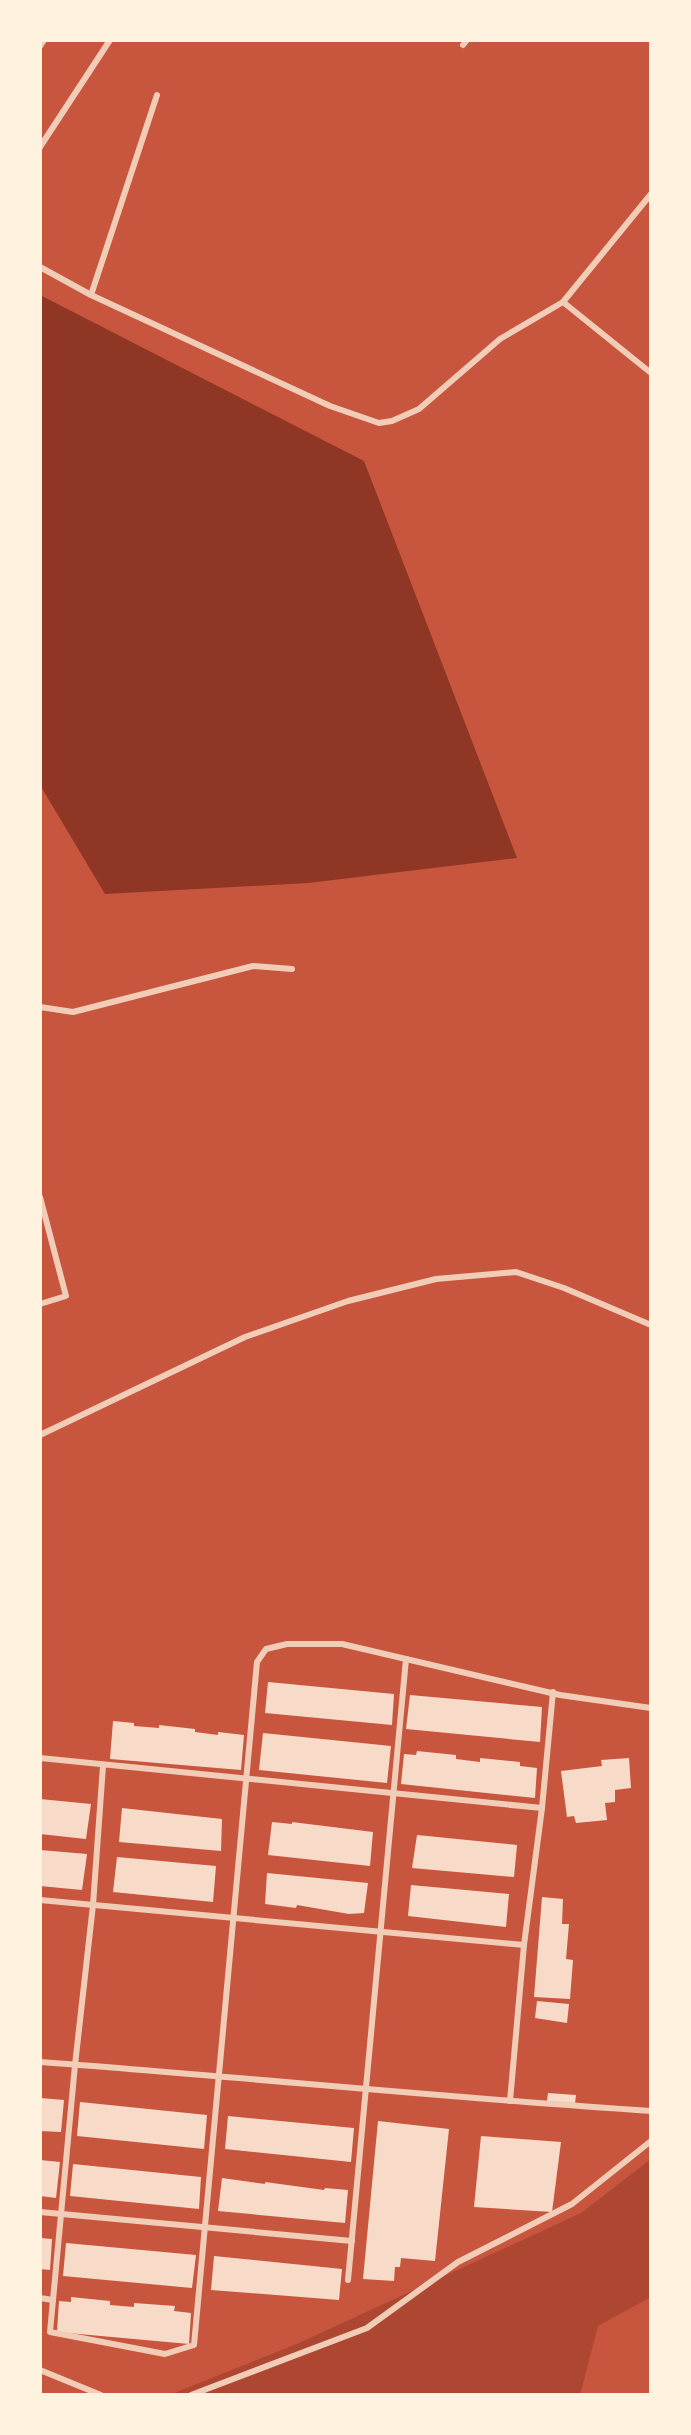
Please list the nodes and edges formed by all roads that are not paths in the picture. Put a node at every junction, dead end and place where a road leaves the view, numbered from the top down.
1 (44, 40) edge
2 (110, 40) edge
3 (40, 46) edge
4 (157, 95) dead end
5 (40, 147) edge
6 (651, 194) edge
7 (40, 267) edge
8 (91, 295) junction
9 (563, 302) junction
10 (651, 373) edge
11 (292, 969) dead end
12 (40, 1007) edge
13 (40, 1197) edge
14 (40, 1304) edge
15 (651, 1325) edge
16 (40, 1435) edge
17 (406, 1659) junction
18 (553, 1692) junction
19 (651, 1708) edge
20 (40, 1758) edge
21 (103, 1766) junction
22 (246, 1777) junction
23 (395, 1792) junction
24 (542, 1808) junction
25 (40, 1900) edge
26 (93, 1905) junction
27 (234, 1918) junction
28 (381, 1932) junction
29 (524, 1945) junction
30 (40, 2062) edge
31 (75, 2065) junction
32 (218, 2076) junction
33 (366, 2091) junction
34 (510, 2101) junction
35 (651, 2111) edge
36 (651, 2141) edge
37 (40, 2212) edge
38 (61, 2214) junction
39 (205, 2227) junction
40 (352, 2241) junction
41 (348, 2280) dead end
42 (40, 2298) edge
43 (53, 2300) junction
44 (40, 2370) edge
45 (101, 2395) edge
46 (191, 2395) edge

1 - 3 lane
2 - 5 lane
4 - 8 lane
6 - 9 lane
7 - 8 lane
8 - 9 lane
9 - 10 lane
11 - 12 lane
13 - 14 lane
15 - 16 lane
17 - 18 lane
17 - 22 lane
17 - 23 lane
18 - 19 lane
18 - 24 lane
20 - 21 lane
21 - 22 lane
21 - 26 lane
22 - 23 lane
22 - 27 lane
23 - 24 lane
23 - 28 lane
24 - 29 lane
25 - 26 lane
26 - 27 lane
26 - 31 lane
27 - 28 lane
27 - 32 lane
28 - 29 lane
28 - 33 lane
29 - 34 lane
30 - 31 lane
31 - 32 lane
31 - 38 lane
32 - 33 lane
32 - 39 lane
33 - 34 lane
33 - 40 lane
34 - 35 lane
36 - 46 lane
37 - 38 lane
38 - 39 lane
38 - 43 lane
39 - 40 lane
39 - 43 lane
40 - 41 lane
42 - 43 lane
44 - 45 lane

